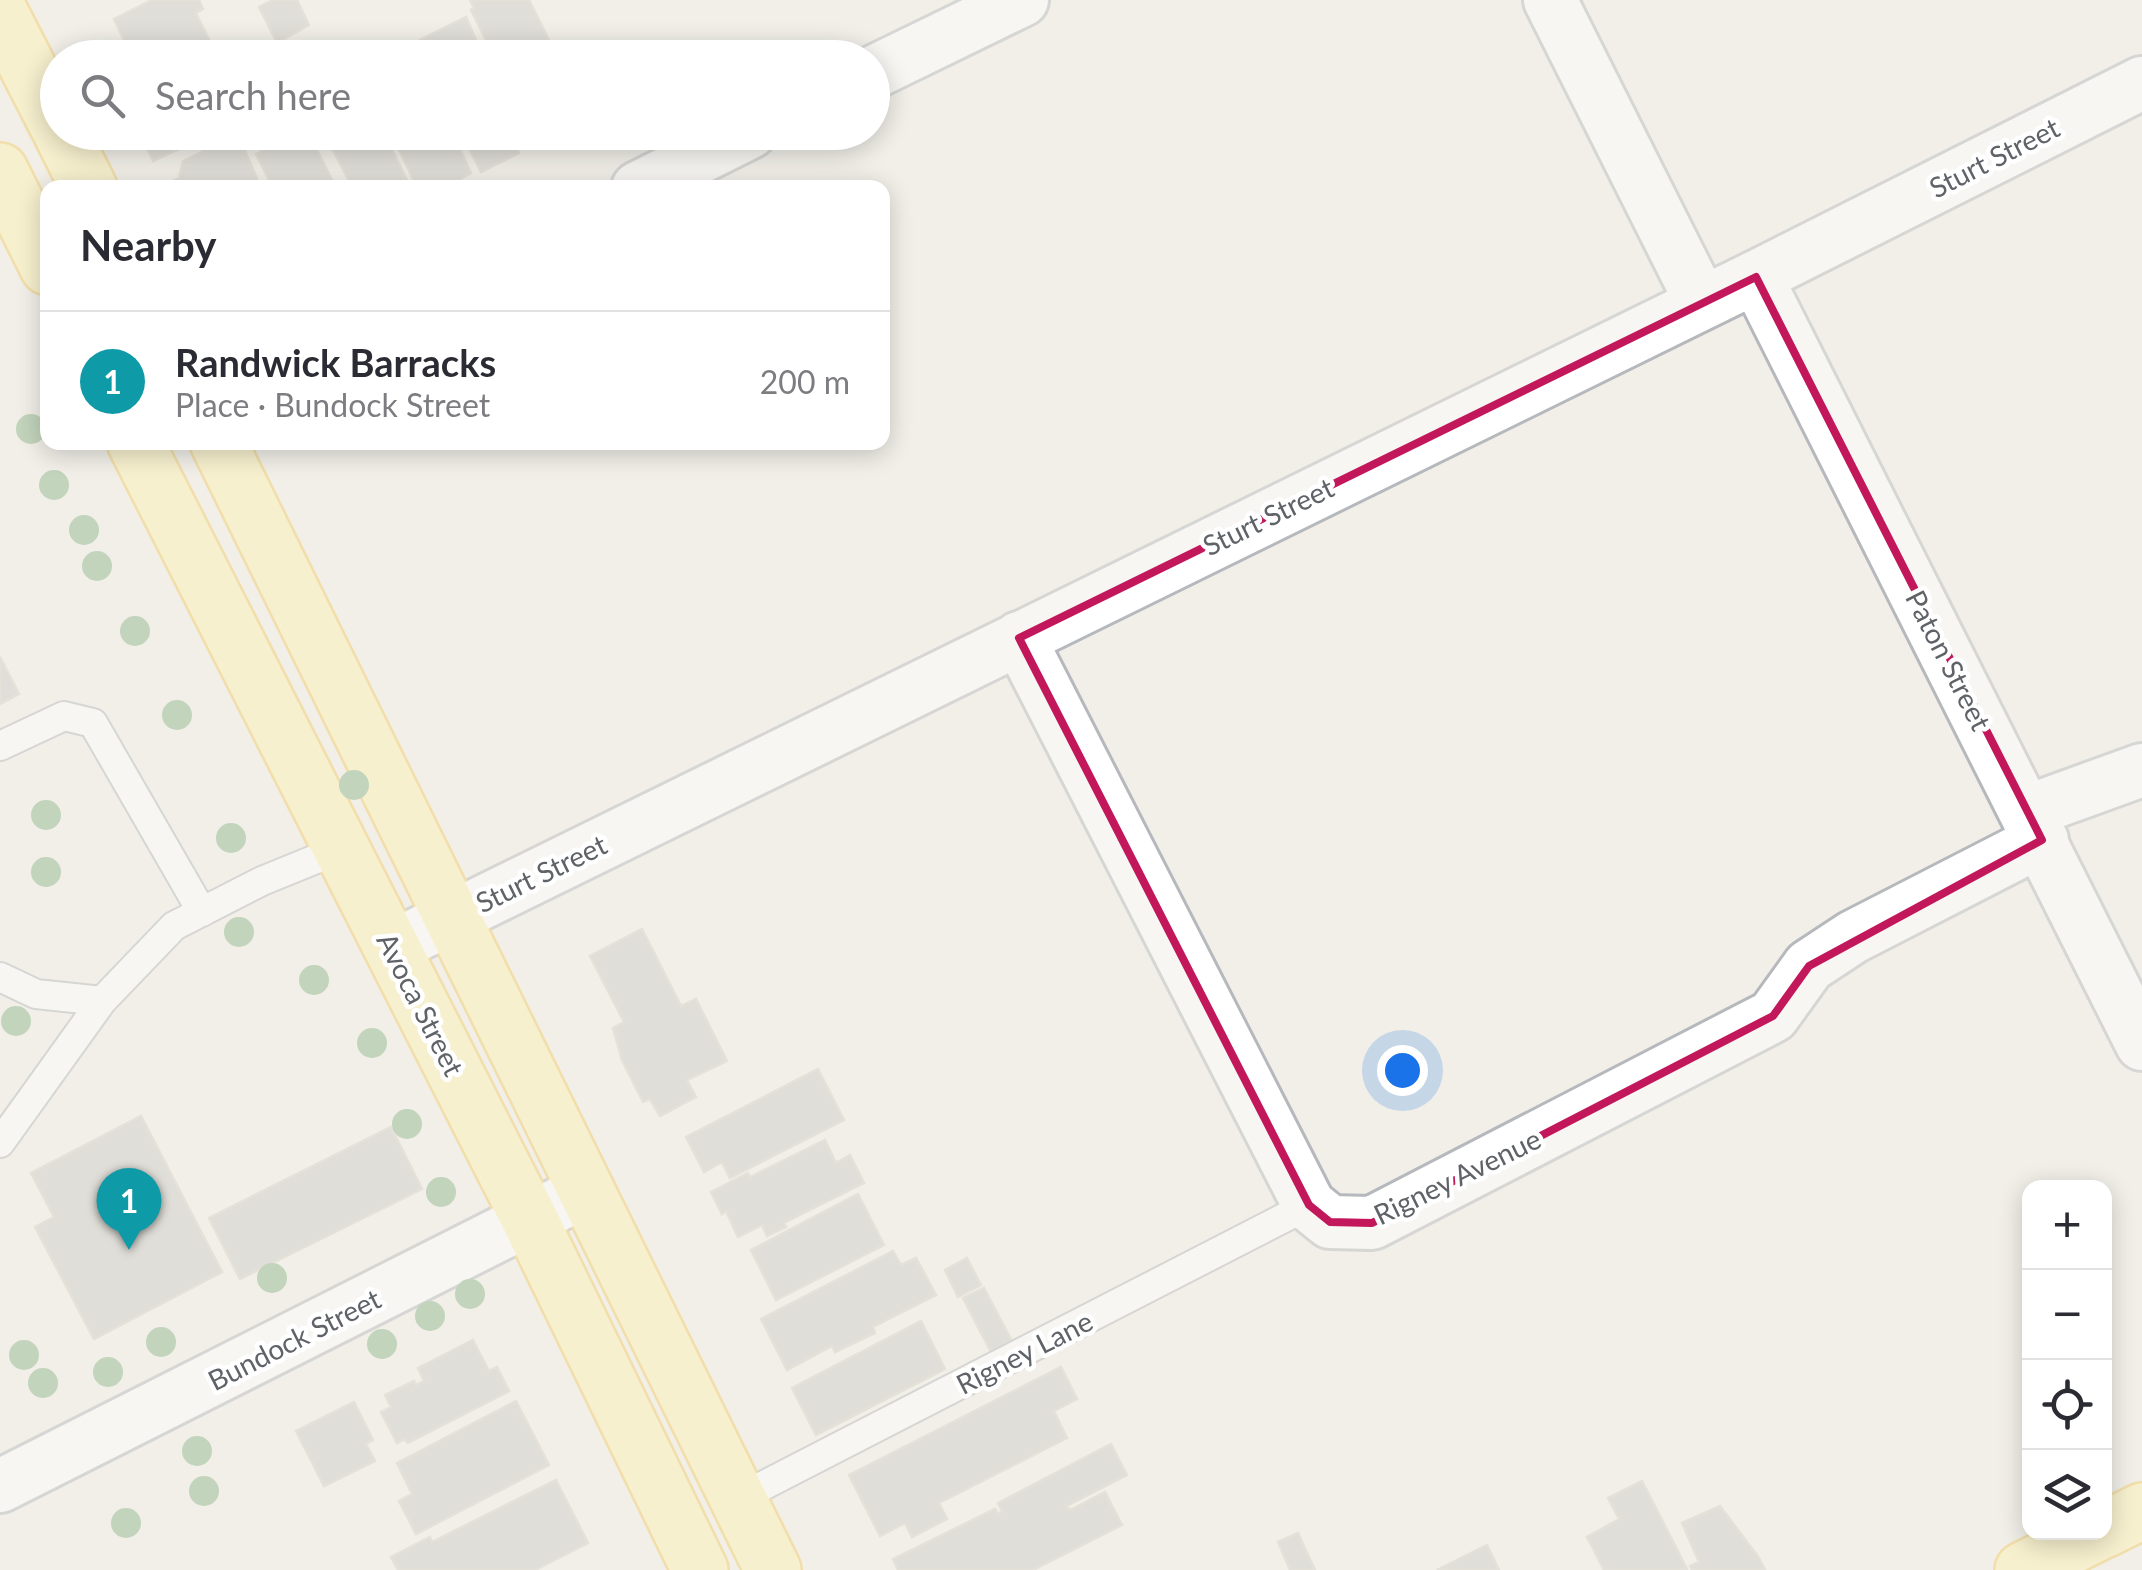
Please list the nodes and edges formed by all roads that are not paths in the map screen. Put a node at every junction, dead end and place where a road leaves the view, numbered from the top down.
1 (1022, 0) edge
2 (1550, 0) edge
3 (0, 13) edge
4 (890, 64) edge
5 (2142, 83) edge
6 (40, 92) edge
7 (70, 150) edge
8 (714, 150) edge
9 (0, 171) edge
10 (85, 180) edge
11 (654, 180) edge
12 (40, 251) edge
13 (1756, 277) junction
14 (1702, 304) junction
15 (139, 450) edge
16 (222, 450) edge
17 (1020, 638) junction
18 (0, 746) edge
19 (2142, 770) edge
20 (2034, 826) junction
21 (343, 848) junction
22 (202, 912) junction
23 (453, 916) junction
24 (392, 947) junction
25 (0, 978) edge
26 (102, 1001) junction
27 (2142, 1044) edge
28 (0, 1143) edge
29 (587, 1190) junction
30 (1309, 1205) junction
31 (530, 1220) junction
32 (0, 1486) edge
33 (739, 1498) junction
34 (2142, 1511) edge
35 (2112, 1526) edge
36 (2084, 1540) edge
37 (700, 1570) edge
38 (773, 1570) edge
39 (2023, 1570) edge

1 - 4 street
2 - 14 street
3 - 6 main road
5 - 13 street, Sturt Street
7 - 10 main road
8 - 11 street
9 - 12 main road
13 - 14 street, Sturt Street
13 - 20 street, Paton Street
14 - 17 street, Sturt Street
15 - 21 main road, Avoca Street
16 - 23 main road
17 - 23 street, Sturt Street
17 - 30 street
18 - 22 lane
19 - 20 street, Rigney Avenue
20 - 27 street, Paton Street
20 - 30 street, Rigney Avenue
21 - 22 lane
21 - 24 main road, Avoca Street
22 - 26 lane
23 - 24 street, Sturt Street
23 - 29 main road
24 - 31 main road, Avoca Street
25 - 26 lane
26 - 28 lane
29 - 31 street, Bundock Street
29 - 33 main road
30 - 33 lane, Rigney Lane
31 - 32 street, Bundock Street
31 - 37 main road, Avoca Street
33 - 38 main road
34 - 35 main road
36 - 39 main road

